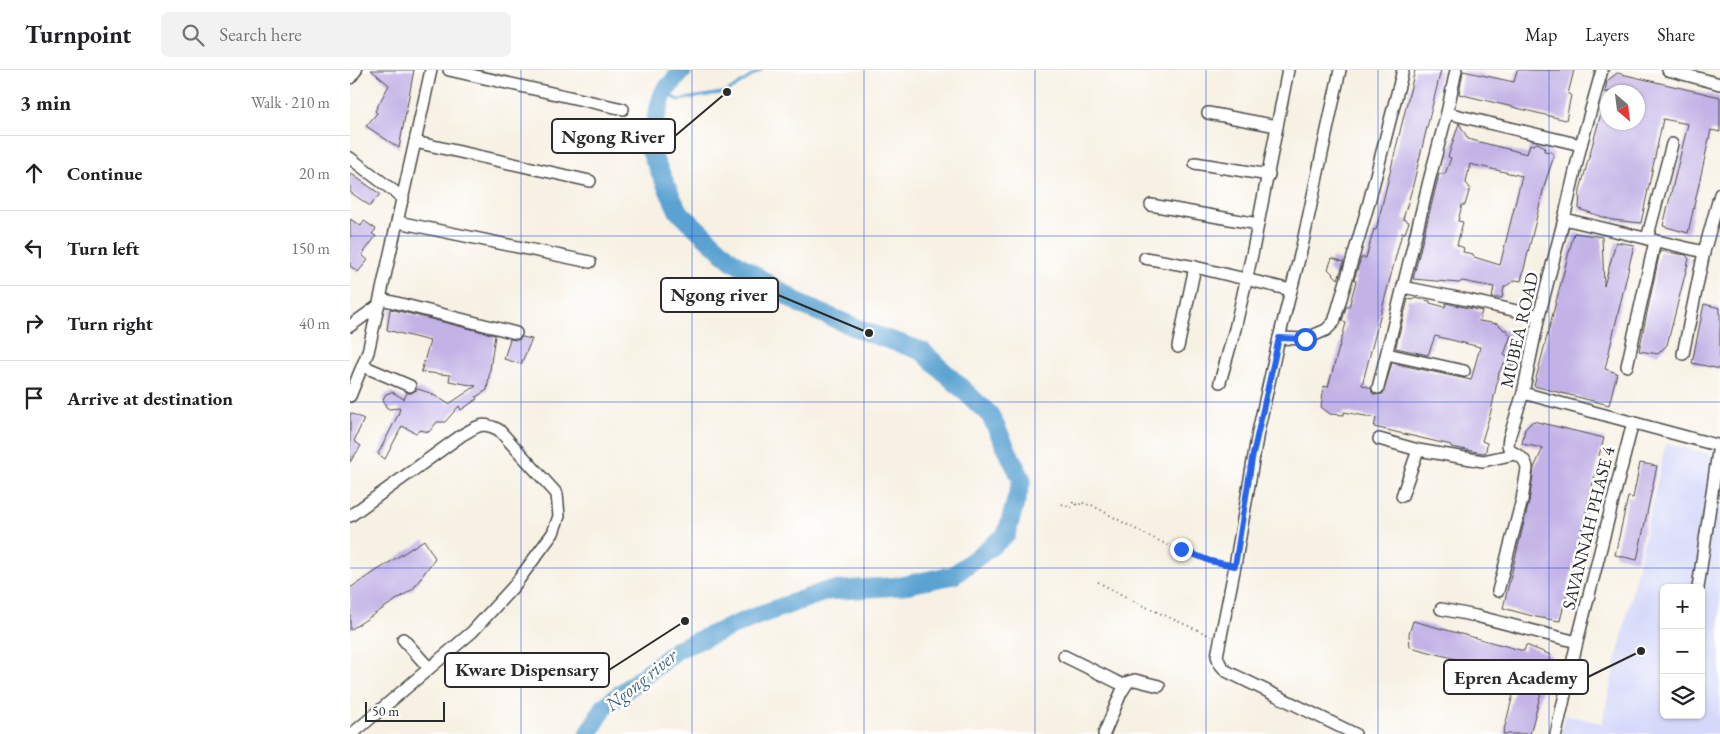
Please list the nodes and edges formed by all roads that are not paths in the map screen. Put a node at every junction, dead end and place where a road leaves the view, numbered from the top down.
1 (356, 70) edge
2 (431, 70) edge
3 (449, 70) edge
4 (1288, 70) edge
5 (1340, 70) edge
6 (1403, 70) edge
7 (1456, 70) edge
8 (1602, 70) edge
9 (1668, 70) edge
10 (1700, 74) edge
11 (350, 78) edge
12 (1720, 84) edge
13 (623, 109) dead end
14 (1208, 113) dead end
15 (1447, 113) junction
16 (1277, 126) junction
17 (415, 142) junction
18 (1672, 144) dead end
19 (1581, 145) junction
20 (350, 159) edge
21 (1195, 163) dead end
22 (1268, 176) junction
23 (590, 181) dead end
24 (1720, 194) edge
25 (403, 198) junction
26 (1151, 205) dead end
27 (1564, 219) junction
28 (398, 222) junction
29 (1258, 224) junction
30 (1651, 240) junction
31 (1704, 252) junction
32 (1145, 258) dead end
33 (590, 262) dead end
34 (1195, 267) junction
35 (1246, 279) junction
36 (1403, 287) junction
37 (1291, 290) junction
38 (380, 303) junction
39 (1539, 316) junction
40 (350, 326) edge
41 (516, 333) dead end
42 (1279, 338) junction
43 (1178, 347) dead end
44 (1387, 354) junction
45 (1683, 354) dead end
46 (362, 366) junction
47 (1627, 366) dead end
48 (1464, 371) dead end
49 (1220, 382) dead end
50 (410, 386) dead end
51 (1378, 388) dead end
52 (1523, 393) junction
53 (350, 396) edge
54 (1633, 422) junction
55 (1379, 439) dead end
56 (1719, 445) edge
57 (1418, 450) junction
58 (1516, 454) junction
59 (1402, 496) dead end
60 (350, 516) edge
61 (1699, 584) edge
62 (1498, 591) dead end
63 (1441, 609) dead end
64 (403, 639) dead end
65 (1577, 642) junction
66 (1064, 656) dead end
67 (429, 668) junction
68 (1125, 686) junction
69 (1159, 686) dead end
70 (352, 734) edge
71 (1104, 734) edge
72 (1356, 734) edge
73 (1556, 734) edge

1 - 11 street
2 - 17 street
3 - 13 street
4 - 16 street
5 - 37 street
6 - 42 street
7 - 15 street
8 - 19 street, MUBEA ROAD
9 - 10 street
10 - 12 street
14 - 16 street
15 - 19 street
15 - 36 street
16 - 22 street
17 - 23 street
17 - 25 street
18 - 30 street
19 - 27 street, MUBEA ROAD
20 - 25 street
21 - 22 street
22 - 29 street
24 - 31 street
25 - 28 street
26 - 29 street
27 - 30 street
27 - 39 street, MUBEA ROAD
28 - 33 street
28 - 38 street
29 - 35 street
30 - 31 street
30 - 47 street
31 - 45 street
32 - 34 street
34 - 35 street
34 - 43 street
35 - 37 street
35 - 49 street
36 - 39 street
36 - 44 street
37 - 42 street
38 - 40 street
38 - 41 street
38 - 46 street
39 - 52 street, MUBEA ROAD
42 - 72 street
44 - 48 street
44 - 51 street
46 - 50 street
46 - 53 street
52 - 54 street
52 - 58 street, MUBEA ROAD
54 - 56 street
54 - 65 street, SAVANNAH PHASE 4
55 - 57 street
56 - 61 street
57 - 58 street
57 - 59 street
58 - 62 street, MUBEA ROAD
60 - 67 street
63 - 65 street
64 - 67 street
65 - 73 street, SAVANNAH PHASE 4
66 - 68 street
67 - 70 street
68 - 69 street
68 - 71 street

